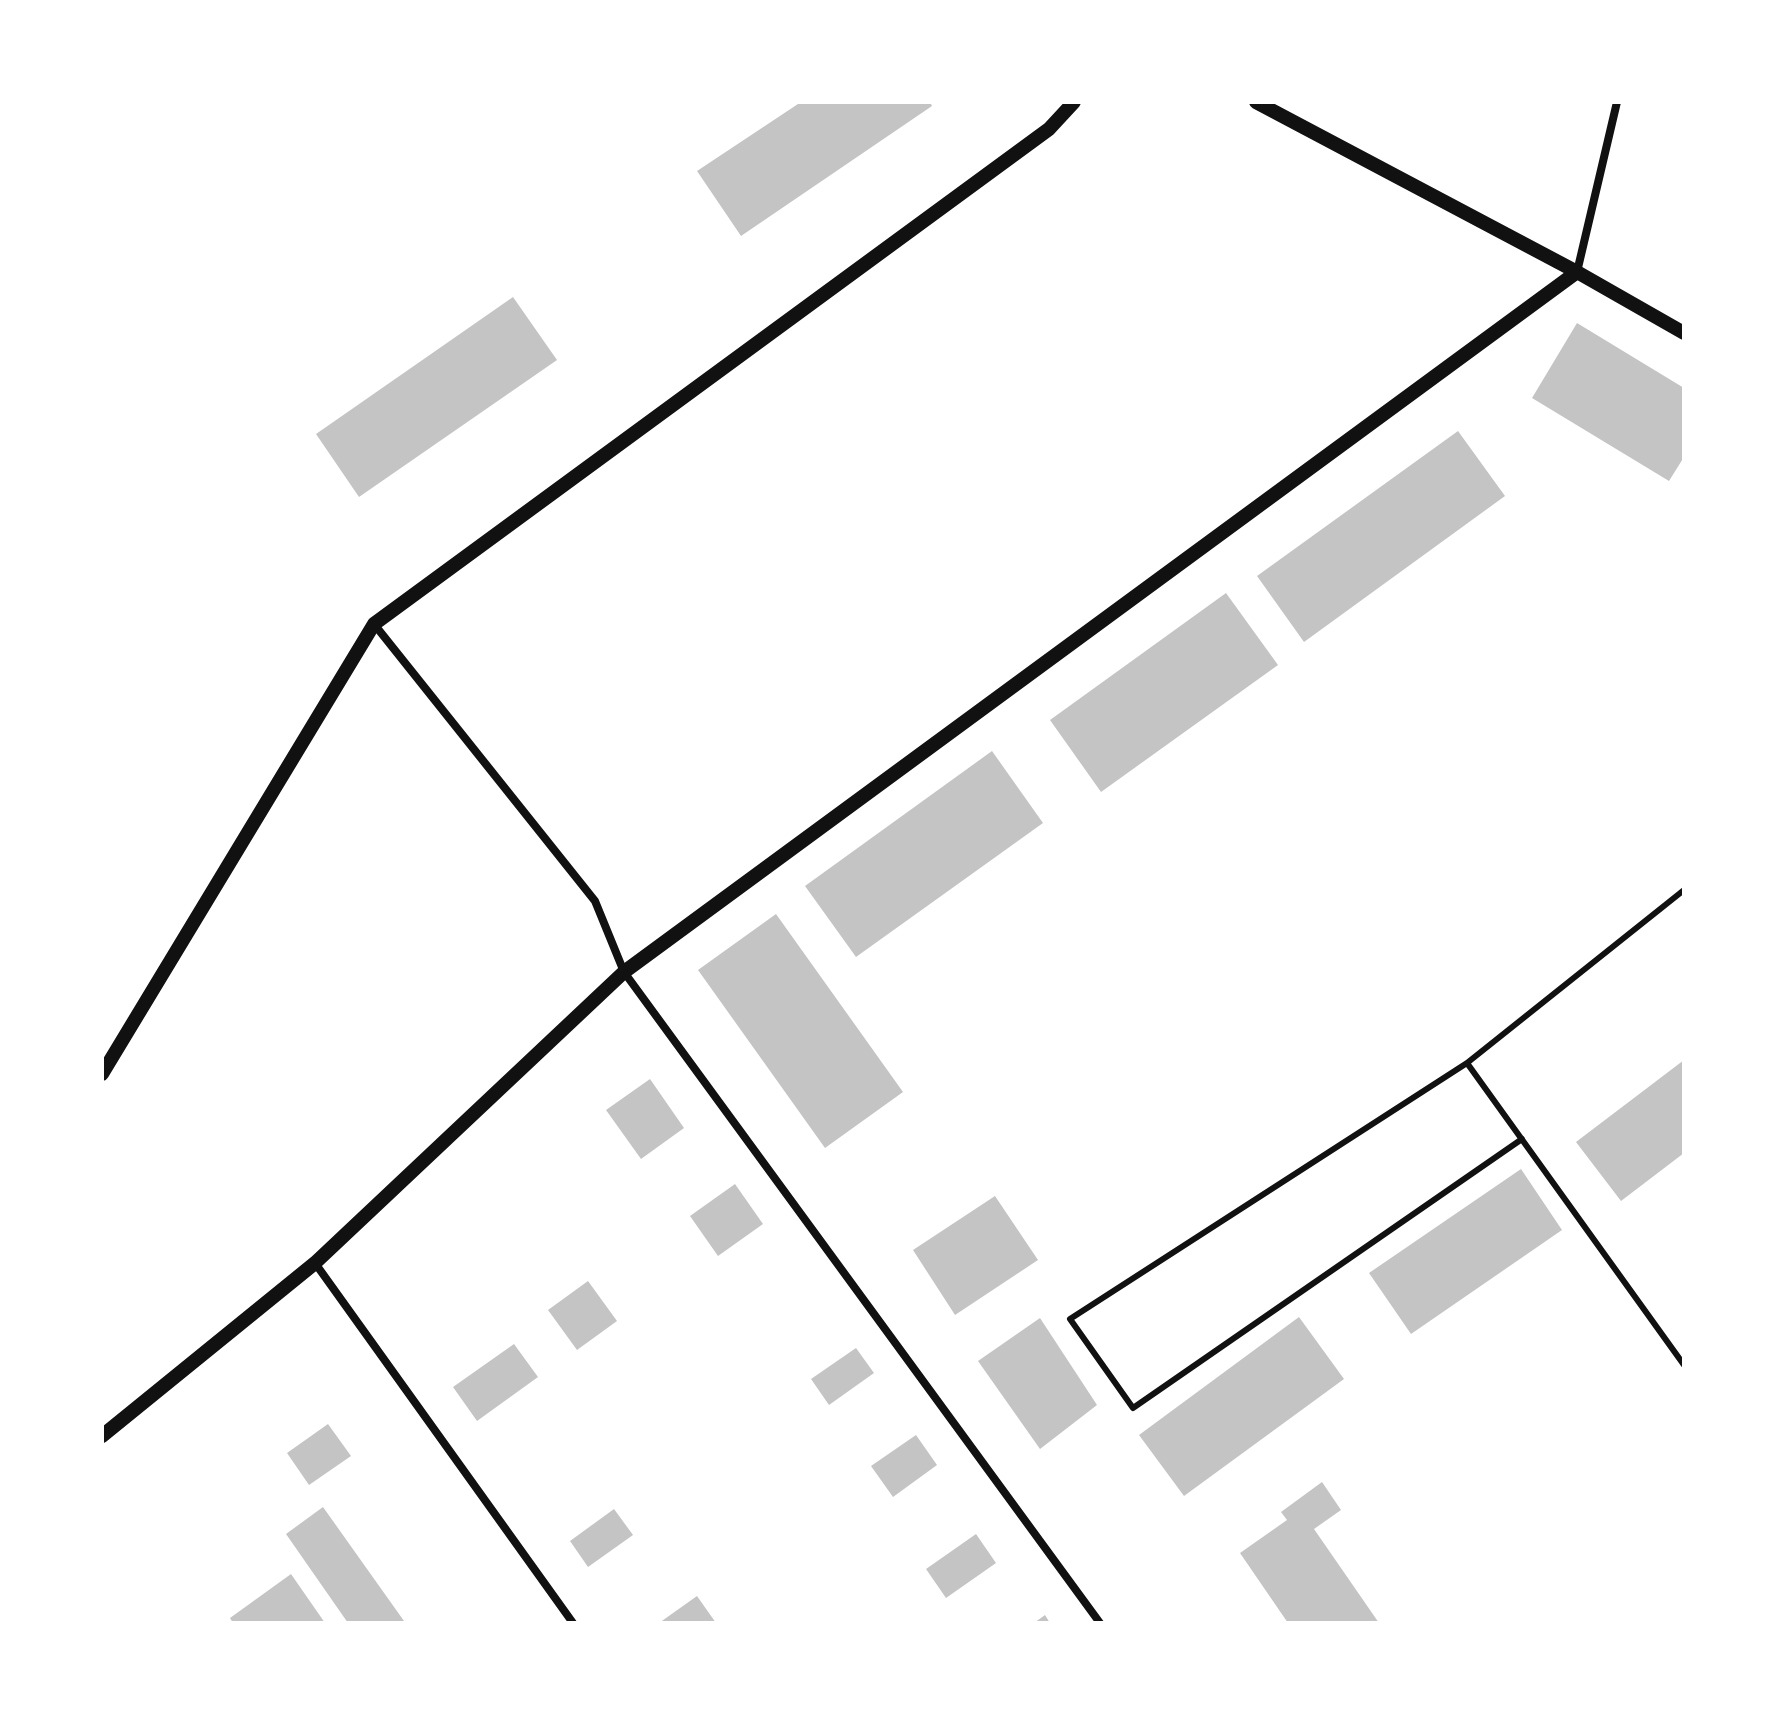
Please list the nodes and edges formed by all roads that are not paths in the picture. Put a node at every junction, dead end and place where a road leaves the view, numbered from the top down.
1 (1074, 102) edge
2 (1256, 102) edge
3 (1617, 102) edge
4 (1577, 272) junction
5 (1684, 333) edge
6 (374, 624) junction
7 (1684, 890) edge
8 (624, 972) junction
9 (1467, 1063) junction
10 (102, 1074) edge
11 (1522, 1139) junction
12 (315, 1263) junction
13 (1684, 1365) edge
14 (102, 1436) edge
15 (573, 1623) edge
16 (1100, 1623) edge

1 - 6 street
2 - 4 street
3 - 4 street
4 - 5 street
4 - 8 street
6 - 8 street
6 - 10 street
7 - 9 lane
8 - 12 street
8 - 16 street
9 - 11 lane
9 - 11 lane
11 - 13 lane
12 - 14 street
12 - 15 street

